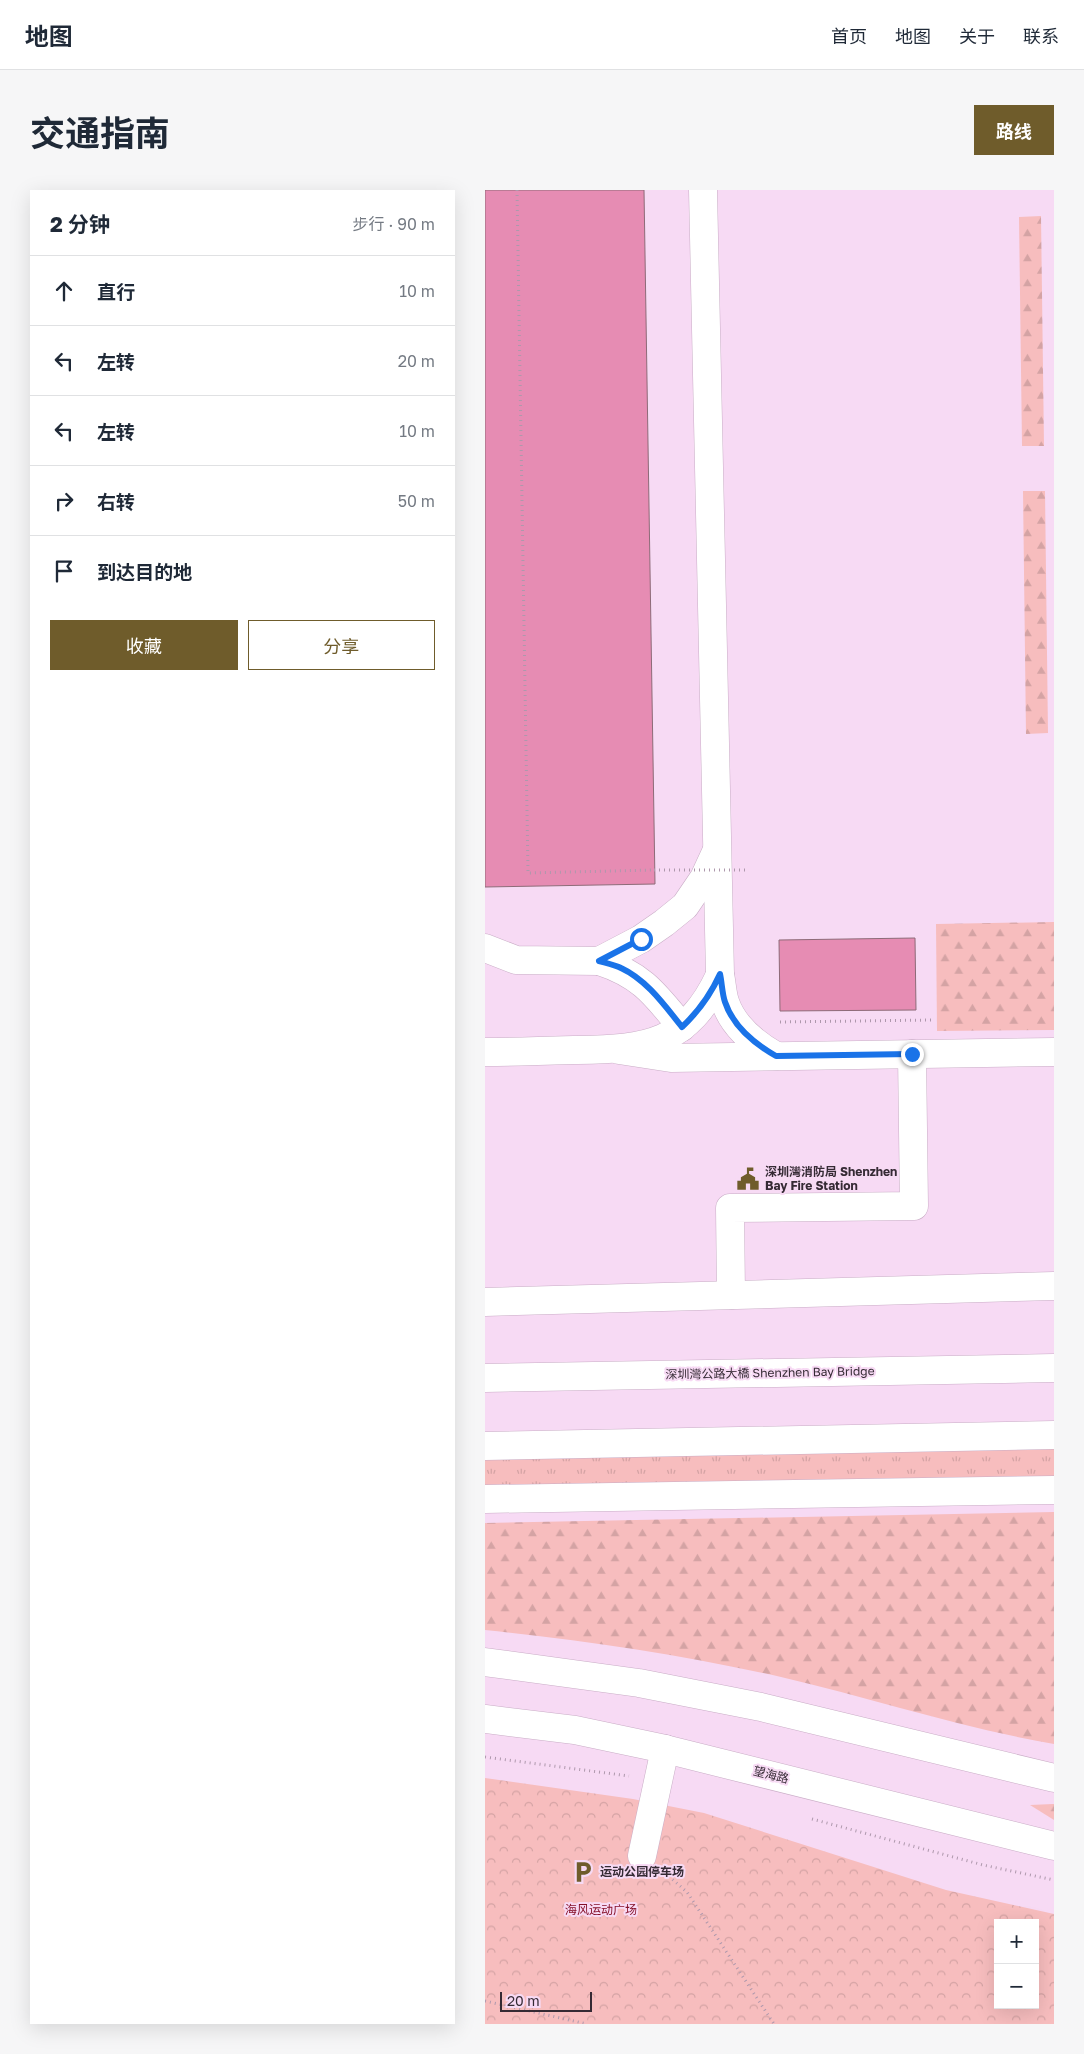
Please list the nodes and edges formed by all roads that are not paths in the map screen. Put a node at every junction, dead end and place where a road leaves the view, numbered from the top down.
1 (703, 190) edge
2 (718, 846) junction
3 (485, 948) edge
4 (599, 961) junction
5 (720, 974) junction
6 (682, 1027) junction
7 (619, 1050) junction
8 (1054, 1052) edge
9 (912, 1054) junction
10 (488, 1056) edge
11 (776, 1056) junction
12 (1054, 1286) edge
13 (731, 1295) junction
14 (485, 1302) edge
15 (1054, 1368) edge
16 (485, 1378) edge
17 (1054, 1436) edge
18 (485, 1446) edge
19 (1054, 1490) edge
20 (485, 1499) edge
21 (485, 1662) edge
22 (485, 1719) edge
23 (665, 1749) junction
24 (1054, 1778) edge
25 (1054, 1846) edge
26 (642, 1856) road end

1 - 2 main road
2 - 4 main road
2 - 5 main road
3 - 4 main road
4 - 6 main road
5 - 6 main road
5 - 11 main road
6 - 7 main road
7 - 10 main road
7 - 11 main road
8 - 9 main road
9 - 11 main road
9 - 13 main road
12 - 13 main road
13 - 14 main road
15 - 16 main road, 深圳灣公路大橋 Shenzhen Bay Bridge
17 - 18 main road
19 - 20 main road
21 - 24 main road
22 - 23 main road, 望海路
23 - 25 main road, 望海路
23 - 26 main road

